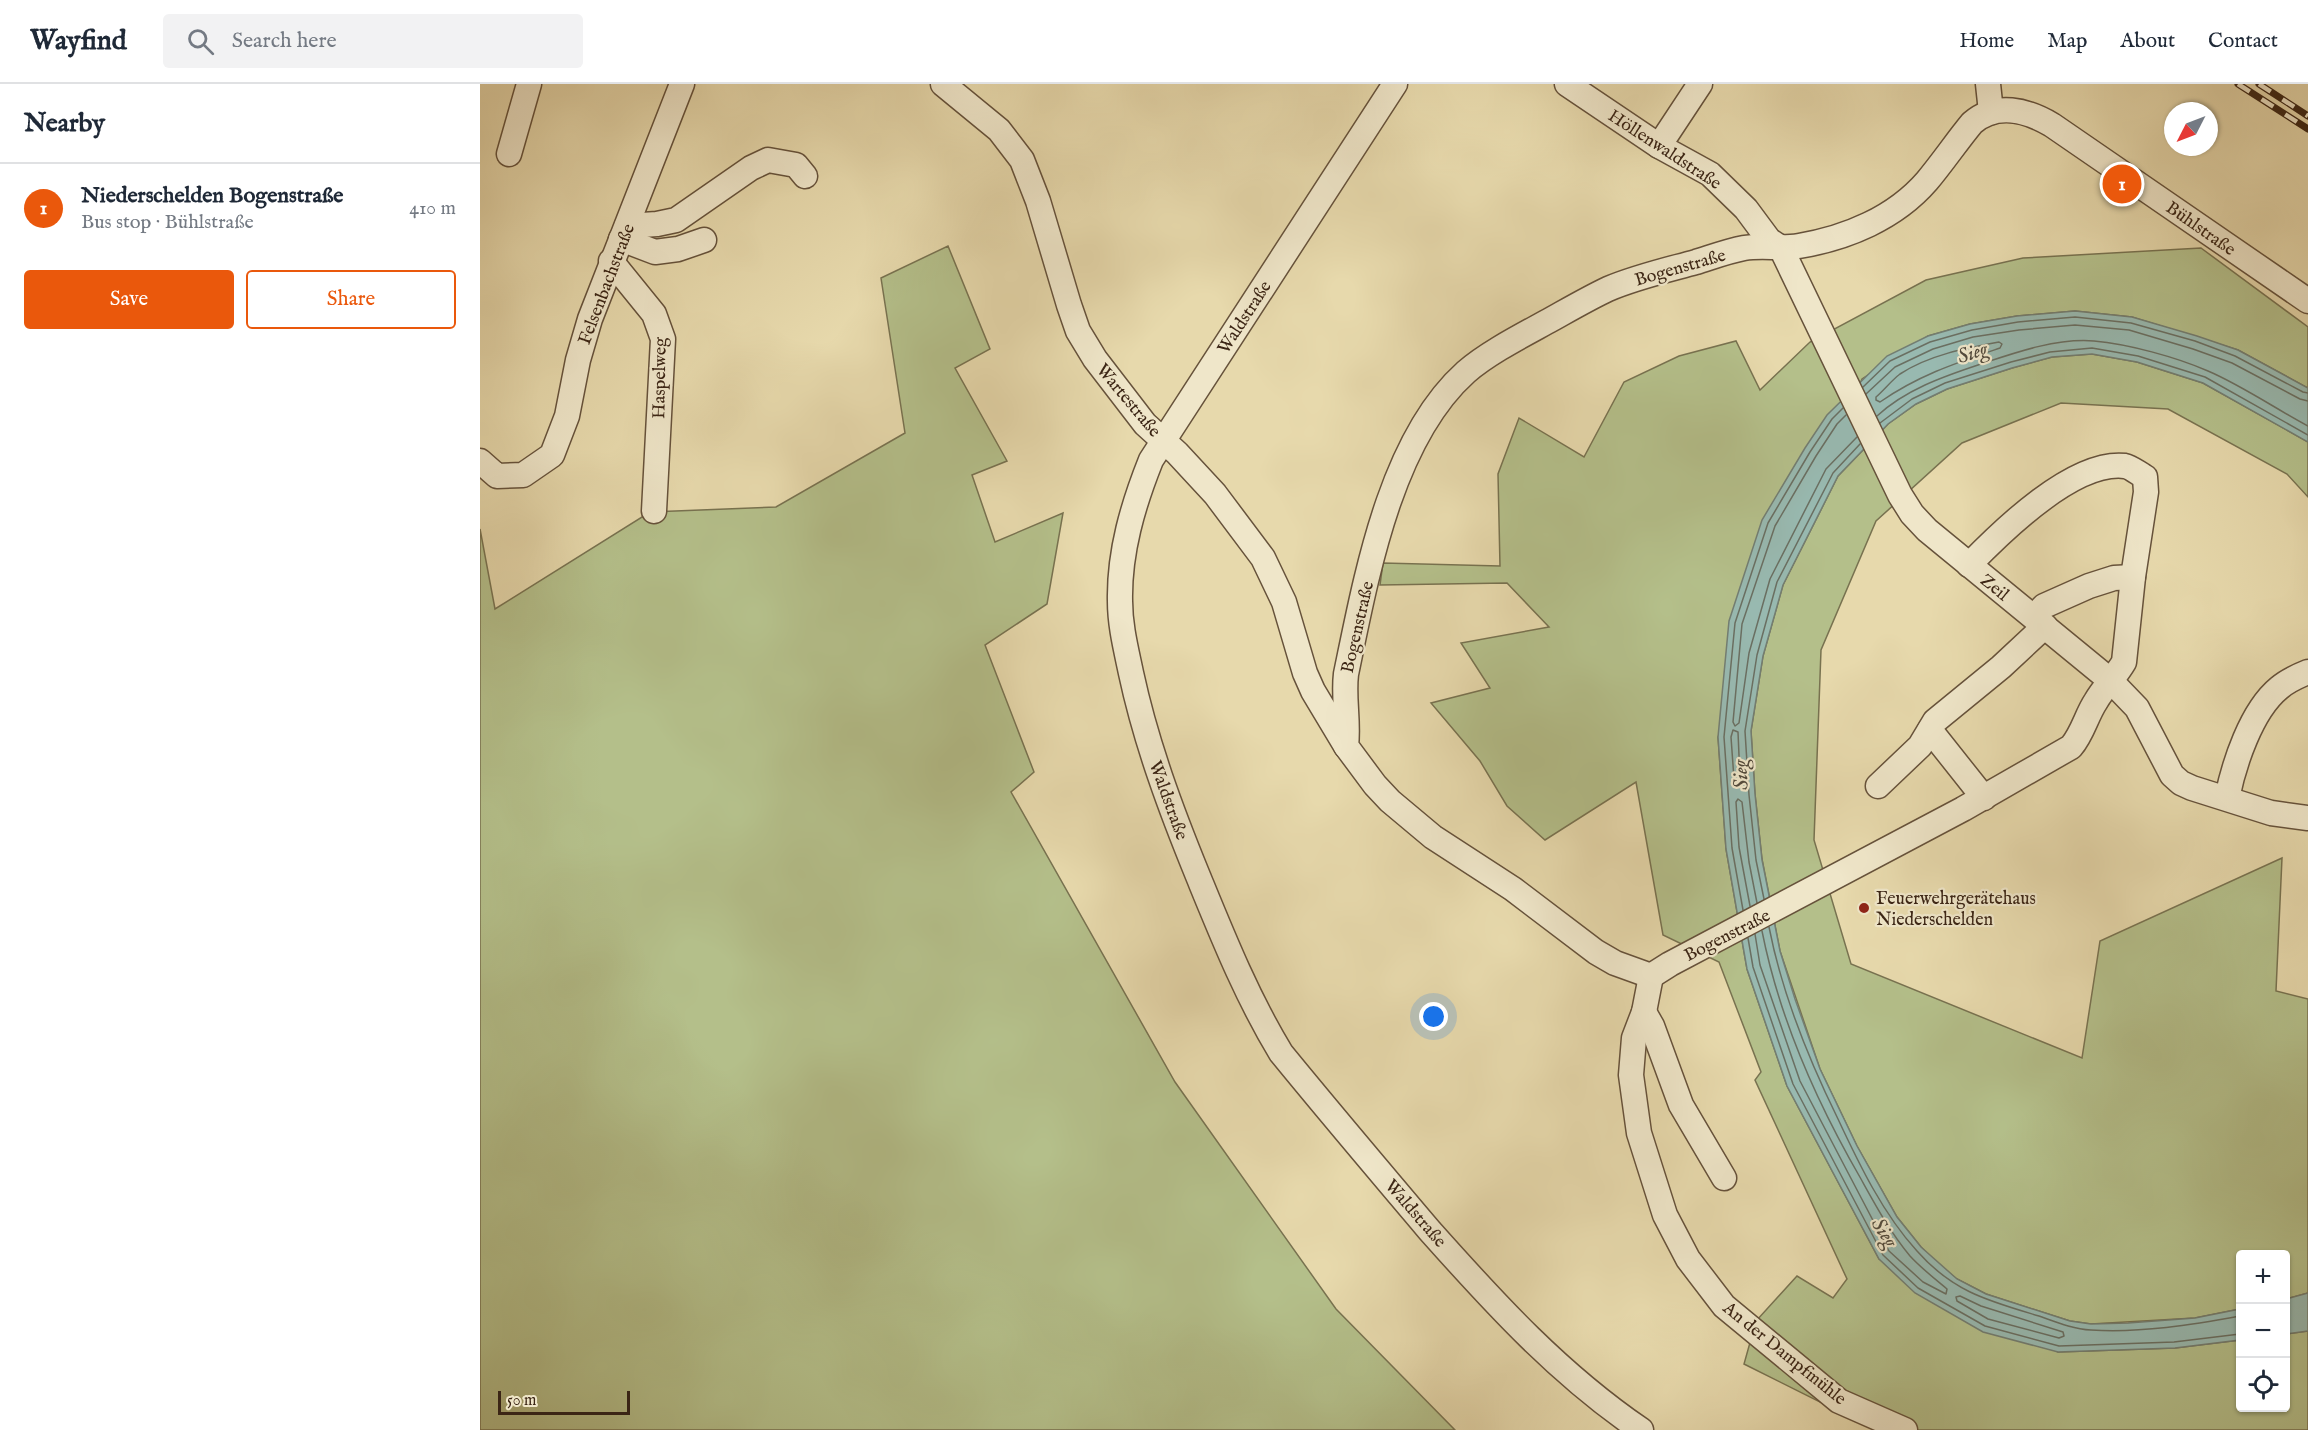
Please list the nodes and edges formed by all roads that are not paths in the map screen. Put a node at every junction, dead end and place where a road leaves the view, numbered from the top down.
1 (529, 84) edge
2 (682, 84) edge
3 (943, 84) edge
4 (1395, 84) edge
5 (1566, 84) edge
6 (1700, 84) edge
7 (1988, 84) edge
8 (1991, 112) junction
9 (1659, 146) junction
10 (509, 154) dead end
11 (805, 176) dead end
12 (624, 232) junction
13 (704, 240) dead end
14 (1781, 248) junction
15 (611, 261) junction
16 (2308, 301) edge
17 (1163, 441) junction
18 (480, 461) edge
19 (654, 511) dead end
20 (1969, 565) junction
21 (2133, 577) junction
22 (2040, 622) junction
23 (2308, 672) edge
24 (2111, 681) junction
25 (1930, 730) junction
26 (1346, 746) junction
27 (1878, 786) dead end
28 (1983, 798) junction
29 (2226, 798) junction
30 (2308, 818) edge
31 (1651, 976) junction
32 (1644, 1012) junction
33 (1724, 1178) dead end
34 (1641, 1430) edge
35 (1905, 1430) edge

1 - 10 street
2 - 12 street, Felsenbachstraße
3 - 17 street, Wartestraße
4 - 17 street, Waldstraße
5 - 9 street, Höllenwaldstraße
6 - 9 street
7 - 8 street
8 - 14 street, Bogenstraße
8 - 16 street, Bühlstraße
9 - 14 street, Höllenwaldstraße
11 - 12 street
12 - 13 street
12 - 15 street, Felsenbachstraße
14 - 20 street, Zeil
14 - 26 street, Bogenstraße
15 - 18 street, Felsenbachstraße
15 - 19 street, Haspelweg
17 - 26 street, Wartestraße
17 - 34 street, Waldstraße
20 - 21 street, Bogenstraße
20 - 22 street, Zeil
21 - 22 street
21 - 24 street, Bogenstraße
22 - 24 street, Zeil
22 - 25 street
23 - 29 street
24 - 28 street, Bogenstraße
24 - 29 street, Zeil
25 - 27 street
25 - 28 street
26 - 31 street
28 - 31 street, Bogenstraße
29 - 30 street, Zeil
31 - 32 street, An der Dampfmühle
32 - 33 street
32 - 35 street, An der Dampfmühle

